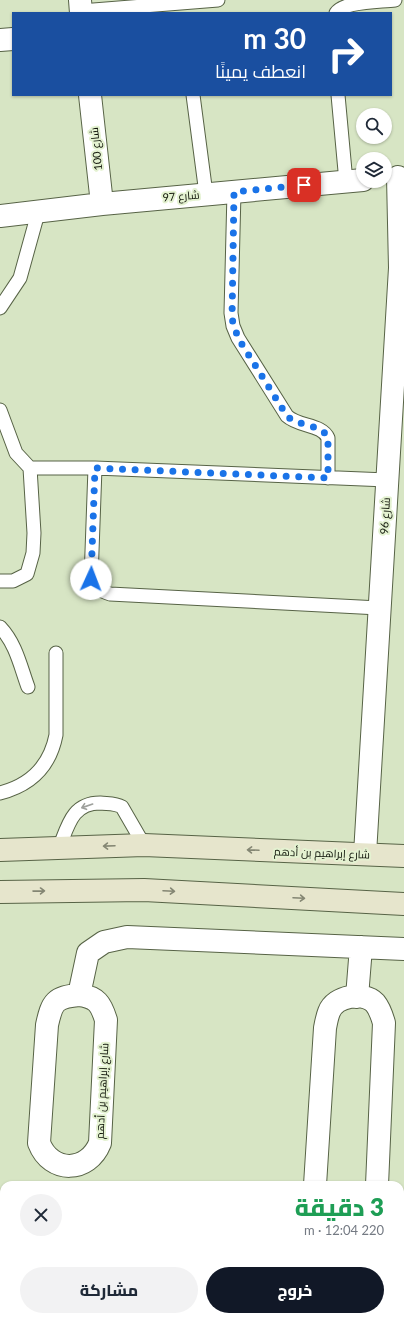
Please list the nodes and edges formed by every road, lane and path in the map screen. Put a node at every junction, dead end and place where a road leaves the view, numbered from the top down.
1 (218, 0) edge
2 (395, 0) edge
3 (81, 8) edge
4 (182, 8) edge
5 (337, 12) edge
6 (12, 39) edge
7 (0, 40) edge
8 (90, 96) edge
9 (193, 96) edge
10 (338, 96) edge
11 (396, 177) edge
12 (355, 181) edge
13 (234, 192) junction
14 (206, 194) junction
15 (102, 204) junction
16 (38, 213) junction
17 (0, 216) edge
18 (402, 268) edge
19 (0, 308) edge
20 (0, 410) edge
21 (30, 468) junction
22 (95, 468) junction
23 (328, 478) junction
24 (387, 480) junction
25 (0, 581) edge
26 (379, 608) junction
27 (0, 627) edge
28 (56, 653) dead end
29 (28, 687) dead end
30 (0, 793) edge
31 (144, 845) junction
32 (59, 848) junction
33 (0, 850) edge
34 (364, 854) junction
35 (404, 856) edge
36 (0, 892) edge
37 (404, 904) edge
38 (360, 947) junction
39 (404, 949) edge
40 (79, 995) junction
41 (357, 997) junction
42 (315, 1181) edge
43 (377, 1181) edge

1 - 4 lane
2 - 5 lane
3 - 4 lane
6 - 7 street
8 - 15 street, شارع 100
9 - 14 lane
10 - 12 lane
11 - 18 street, شارع 96
12 - 13 street, شارع 97
13 - 14 street, شارع 97
13 - 23 lane
14 - 15 street, شارع 97
15 - 16 street, شارع 97
16 - 17 street, شارع 97
16 - 19 lane
18 - 24 street, شارع 96
20 - 21 lane
21 - 22 lane
21 - 25 lane
22 - 23 lane
22 - 26 lane
23 - 24 lane
24 - 26 street, شارع 96
26 - 34 street, شارع 96
27 - 29 lane
28 - 30 lane
31 -> 32 street, شارع إبراهيم بن أدهم
31 -> 32 lane
34 -> 31 street, شارع إبراهيم بن أدهم
32 - 33 street, شارع إبراهيم بن أدهم
34 - 35 street, شارع إبراهيم بن أدهم
36 -> 37 street
38 - 39 street
38 - 40 street
38 - 41 street
40 - 40 street, شارع إبراهيم بن أدهم
41 - 42 street
41 - 43 street

